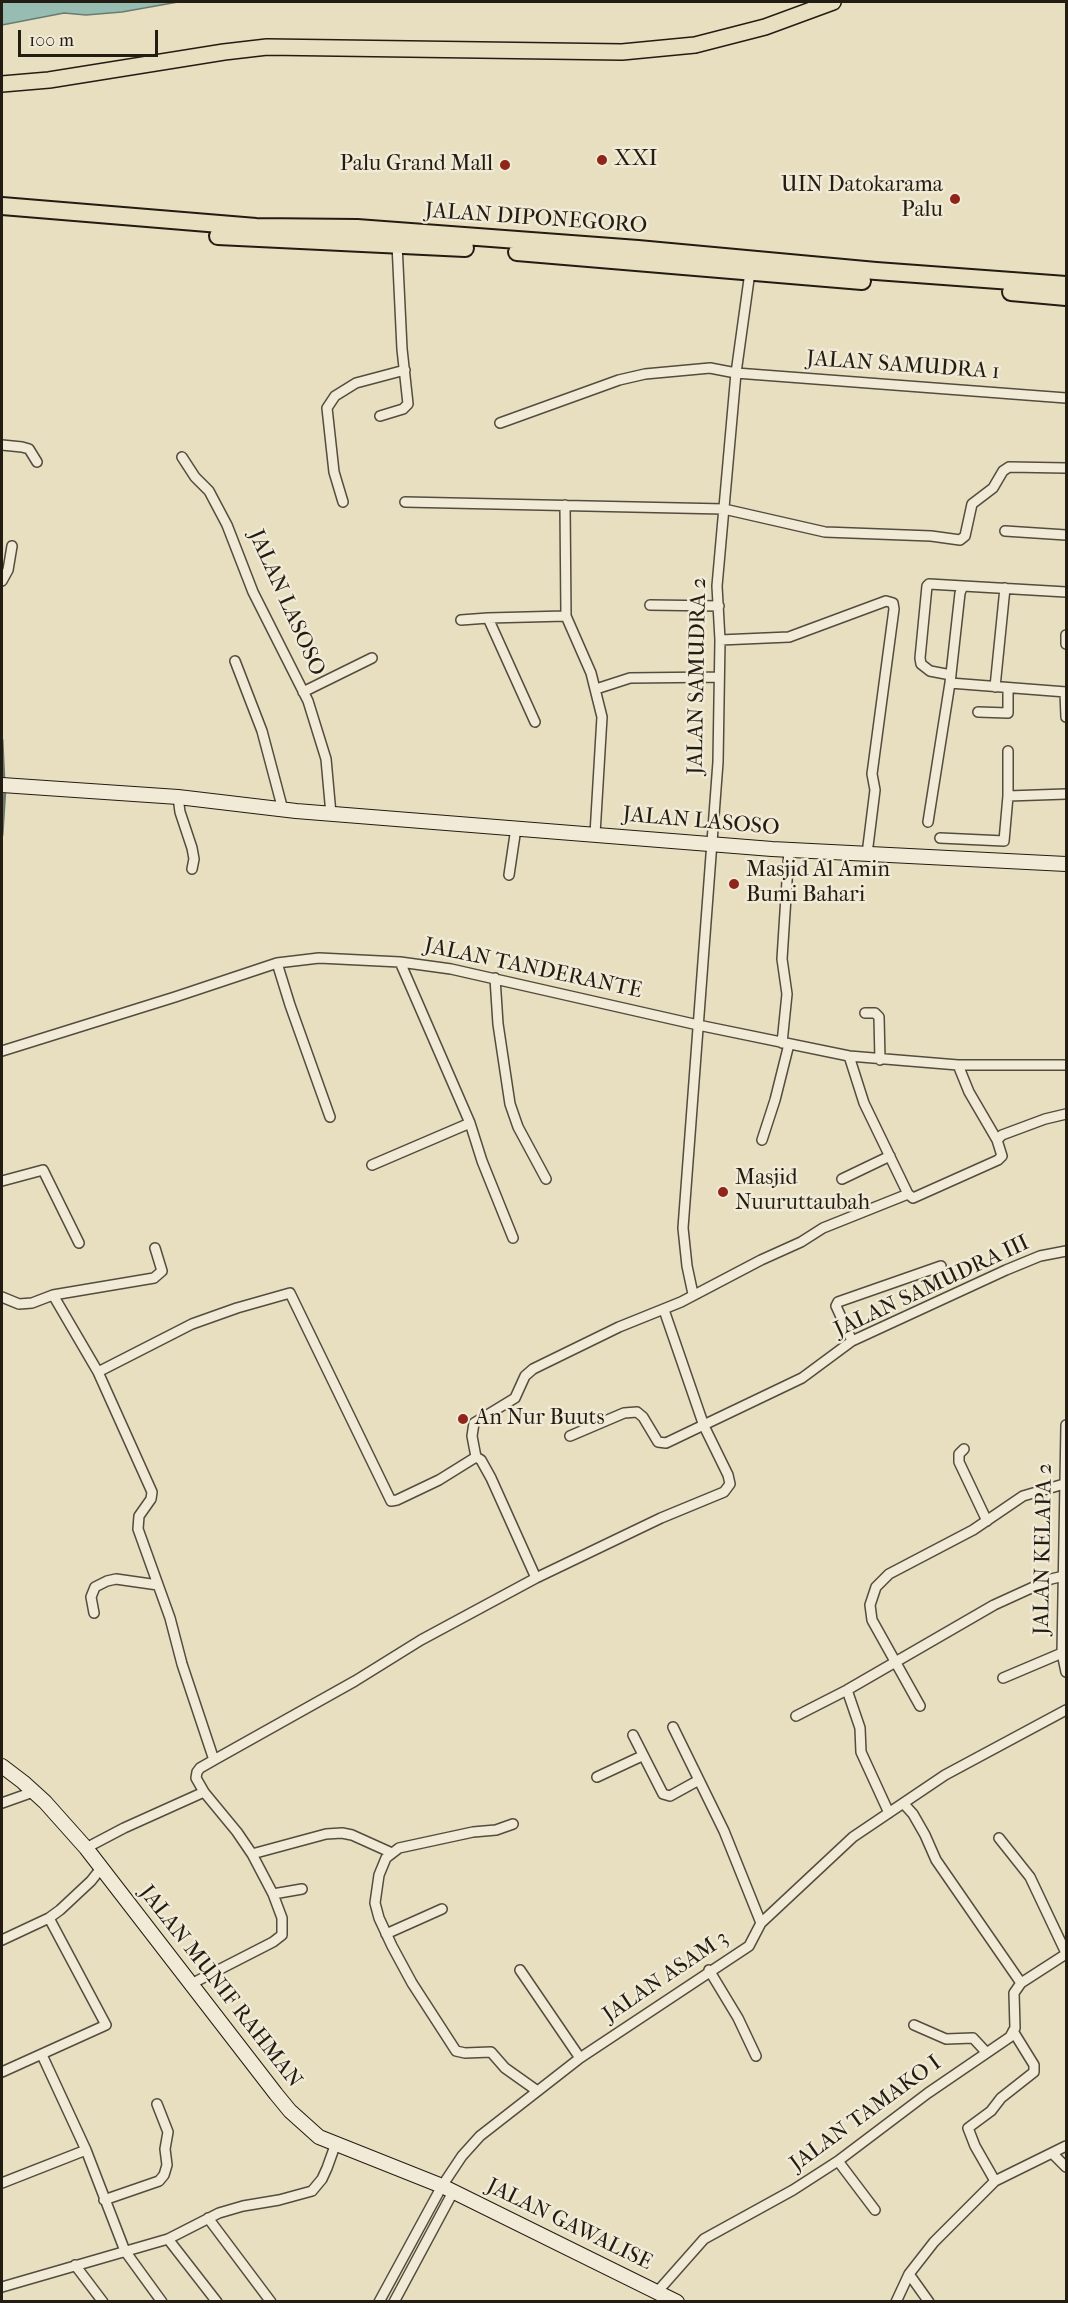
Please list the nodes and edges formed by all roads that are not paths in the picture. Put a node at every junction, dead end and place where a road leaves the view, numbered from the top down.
1 (833, 2) edge
2 (2, 84) edge
3 (2, 206) edge
4 (2, 217) edge
5 (397, 244) junction
6 (750, 272) junction
7 (1066, 285) edge
8 (1066, 297) edge
9 (405, 370) junction
10 (736, 373) junction
11 (1066, 398) edge
12 (380, 416) dead end
13 (500, 423) dead end
14 (2, 445) edge
15 (182, 457) dead end
16 (37, 462) dead end
17 (1066, 468) edge
18 (344, 502) dead end
19 (405, 502) dead end
20 (565, 505) junction
21 (724, 509) junction
22 (1005, 531) dead end
23 (1066, 535) edge
24 (12, 546) dead end
25 (2, 581) edge
26 (963, 586) junction
27 (1005, 588) junction
28 (1066, 592) edge
29 (650, 605) dead end
30 (719, 606) junction
31 (566, 616) junction
32 (488, 618) junction
33 (461, 620) dead end
34 (1066, 635) edge
35 (720, 640) junction
36 (1066, 644) edge
37 (372, 657) dead end
38 (235, 661) dead end
39 (719, 677) junction
40 (950, 679) junction
41 (995, 687) junction
42 (1008, 688) junction
43 (597, 689) junction
44 (303, 692) junction
45 (1066, 692) edge
46 (978, 712) dead end
47 (1066, 717) edge
48 (535, 722) dead end
49 (1008, 751) dead end
50 (7, 785) edge
51 (1066, 794) edge
52 (1008, 796) junction
53 (178, 797) junction
54 (283, 810) junction
55 (331, 814) junction
56 (928, 822) dead end
57 (516, 828) junction
58 (595, 834) junction
59 (940, 838) dead end
60 (713, 843) junction
61 (789, 850) junction
62 (867, 854) junction
63 (1066, 864) edge
64 (192, 869) dead end
65 (509, 875) dead end
66 (400, 962) junction
67 (277, 963) junction
68 (495, 978) junction
69 (865, 1013) dead end
70 (698, 1024) junction
71 (786, 1043) junction
72 (2, 1050) edge
73 (849, 1056) junction
74 (880, 1060) junction
75 (958, 1065) junction
76 (1066, 1065) edge
77 (1066, 1114) edge
78 (330, 1117) dead end
79 (470, 1123) junction
80 (762, 1140) dead end
81 (997, 1140) junction
82 (890, 1156) junction
83 (372, 1165) dead end
84 (546, 1179) dead end
85 (842, 1179) dead end
86 (2, 1181) edge
87 (908, 1194) junction
88 (513, 1238) dead end
89 (80, 1243) dead end
90 (155, 1248) dead end
91 (1066, 1251) edge
92 (940, 1266) dead end
93 (693, 1294) junction
94 (53, 1295) junction
95 (2, 1297) edge
96 (664, 1310) junction
97 (852, 1341) junction
98 (98, 1372) junction
99 (1066, 1425) edge
100 (704, 1426) junction
101 (570, 1436) dead end
102 (964, 1449) dead end
103 (476, 1457) junction
104 (1064, 1484) junction
105 (987, 1521) junction
106 (1064, 1576) junction
107 (536, 1578) junction
108 (158, 1585) junction
109 (94, 1613) dead end
110 (1062, 1653) junction
111 (894, 1662) junction
112 (1066, 1672) edge
113 (1003, 1678) dead end
114 (848, 1690) junction
115 (920, 1706) dead end
116 (1066, 1710) edge
117 (796, 1716) dead end
118 (673, 1727) dead end
119 (633, 1735) dead end
120 (642, 1756) junction
121 (214, 1760) junction
122 (2, 1766) edge
123 (597, 1777) dead end
124 (699, 1780) junction
125 (33, 1791) junction
126 (204, 1792) junction
127 (2, 1803) edge
128 (904, 1804) junction
129 (890, 1813) junction
130 (513, 1824) dead end
131 (999, 1838) dead end
132 (86, 1848) junction
133 (392, 1853) junction
134 (252, 1854) junction
135 (102, 1867) junction
136 (302, 1889) dead end
137 (273, 1894) junction
138 (442, 1909) dead end
139 (49, 1918) junction
140 (761, 1923) junction
141 (386, 1934) junction
142 (2, 1940) edge
143 (1066, 1953) edge
144 (520, 1970) dead end
145 (709, 1970) junction
146 (1021, 1983) junction
147 (191, 1984) junction
148 (914, 2025) dead end
149 (1014, 2031) junction
150 (986, 2052) junction
151 (42, 2055) junction
152 (756, 2056) dead end
153 (580, 2058) junction
154 (2, 2072) edge
155 (536, 2090) junction
156 (157, 2104) dead end
157 (336, 2143) junction
158 (1066, 2146) edge
159 (86, 2150) junction
160 (1052, 2153) junction
161 (838, 2161) junction
162 (1066, 2167) edge
163 (994, 2181) junction
164 (2, 2183) edge
165 (447, 2189) junction
166 (104, 2200) junction
167 (875, 2210) dead end
168 (207, 2218) junction
169 (168, 2239) junction
170 (124, 2251) junction
171 (75, 2265) junction
172 (909, 2274) junction
173 (2, 2287) edge
174 (658, 2291) junction
175 (102, 2301) edge
176 (162, 2301) edge
177 (217, 2301) edge
178 (271, 2301) edge
179 (379, 2301) edge
180 (394, 2301) edge
181 (677, 2301) edge
182 (896, 2301) edge
183 (929, 2301) edge

1 - 2 main road
3 - 7 highway, JALAN DIPONEGORO
4 - 5 highway, JALAN DIPONEGORO
5 - 6 highway, JALAN DIPONEGORO
5 - 9 street
6 - 8 highway, JALAN DIPONEGORO
6 - 10 street, JALAN SAMUDRA 2
9 - 12 street
9 - 18 street
10 - 11 street, JALAN SAMUDRA 1
10 - 13 street, JALAN SAMUDRA 1
10 - 21 street, JALAN SAMUDRA 2
14 - 16 street
15 - 44 street, JALAN LASOSO
17 - 21 street
19 - 20 street
20 - 21 street
20 - 31 street
21 - 30 street, JALAN SAMUDRA 2
22 - 23 street
24 - 25 street
26 - 27 street
26 - 40 street
26 - 40 street
27 - 28 street
27 - 41 street
29 - 30 street
30 - 35 street, JALAN SAMUDRA 2
31 - 32 street
31 - 43 street
32 - 33 street
32 - 48 street
34 - 36 street
35 - 39 street, JALAN SAMUDRA 2
35 - 62 street
37 - 44 street
38 - 54 street
39 - 43 street
39 - 60 street, JALAN SAMUDRA 2
40 - 41 street
40 - 56 street
41 - 42 street
42 - 45 street
42 - 46 street
43 - 58 street
44 - 55 street, JALAN LASOSO
45 - 47 street
49 - 52 street
50 - 53 street, JALAN LASOSO
51 - 52 street
52 - 59 street
53 - 54 street, JALAN LASOSO
53 - 64 street
54 - 55 street, JALAN LASOSO
55 - 57 street, JALAN LASOSO
57 - 58 street, JALAN LASOSO
57 - 65 street
58 - 60 street, JALAN LASOSO
60 - 61 street, JALAN LASOSO
60 - 70 street
61 - 62 street, JALAN LASOSO
61 - 71 street
62 - 63 street, JALAN LASOSO
66 - 67 street, JALAN TANDERANTE
66 - 68 street, JALAN TANDERANTE
66 - 79 street
67 - 72 street, JALAN TANDERANTE
67 - 78 street
68 - 70 street, JALAN TANDERANTE
68 - 84 street
69 - 74 street
70 - 71 street, JALAN TANDERANTE
70 - 93 street
71 - 73 street, JALAN TANDERANTE
71 - 80 street
73 - 74 street, JALAN TANDERANTE
73 - 82 street
74 - 75 street, JALAN TANDERANTE
75 - 76 street, JALAN TANDERANTE
75 - 81 street
77 - 81 street
79 - 83 street
79 - 88 street
81 - 87 street
82 - 85 street
82 - 87 street
86 - 89 street
87 - 93 street
90 - 94 street
91 - 97 street, JALAN SAMUDRA III
92 - 97 street
93 - 96 street
94 - 95 street
94 - 98 street
96 - 100 street
96 - 103 street
97 - 100 street, JALAN SAMUDRA III
98 - 103 street
98 - 108 street
99 - 104 street, JALAN KELAPA 2
100 - 101 street, JALAN SAMUDRA III
100 - 107 street
102 - 105 street
103 - 107 street
104 - 105 street
104 - 106 street, JALAN KELAPA 2
105 - 111 street
106 - 110 street, JALAN KELAPA 2
106 - 111 street
107 - 121 street
108 - 109 street
108 - 121 street
110 - 112 street, JALAN KELAPA 2
110 - 113 street
111 - 114 street
111 - 115 street
114 - 117 street
114 - 129 street
116 - 128 street, JALAN ASAM 3
118 - 124 street
119 - 120 street
120 - 123 street
120 - 124 street
121 - 126 street
122 - 125 street, JALAN MUNIF RAHMAN
124 - 140 street
125 - 127 street
125 - 132 street, JALAN MUNIF RAHMAN
126 - 132 street
126 - 134 street
128 - 129 street, JALAN ASAM 3
128 - 146 street
129 - 140 street, JALAN ASAM 3
130 - 133 street
131 - 143 street
132 - 135 street, JALAN MUNIF RAHMAN
133 - 134 street
133 - 141 street
134 - 137 street
135 - 139 street
135 - 147 street, JALAN MUNIF RAHMAN
136 - 137 street
137 - 147 street
138 - 141 street
139 - 142 street
139 - 151 street
140 - 145 street, JALAN ASAM 3
141 - 155 street
143 - 146 street
144 - 153 street
145 - 152 street
145 - 153 street, JALAN ASAM 3
146 - 149 street
147 - 157 street, JALAN MUNIF RAHMAN
148 - 150 street
149 - 150 street, JALAN TAMAKO I
149 - 163 street
150 - 161 street, JALAN TAMAKO I
151 - 154 street
151 - 159 street
153 - 155 street, JALAN ASAM 3
155 - 165 street, JALAN ASAM 3
156 - 166 street
157 - 165 street, JALAN MUNIF RAHMAN
157 - 168 street
158 - 160 street
159 - 164 street
159 - 166 street
160 - 162 street
160 - 163 street
161 - 167 street
161 - 174 street, JALAN TAMAKO I
163 - 172 street
165 - 174 street, JALAN GAWALISE
165 - 179 street
165 - 180 street
166 - 170 street
168 - 169 street
168 - 178 street
169 - 170 street
169 - 177 street
170 - 171 street
170 - 176 street
171 - 173 street
171 - 175 street
172 - 182 street
172 - 183 street
174 - 181 street, JALAN GAWALISE

